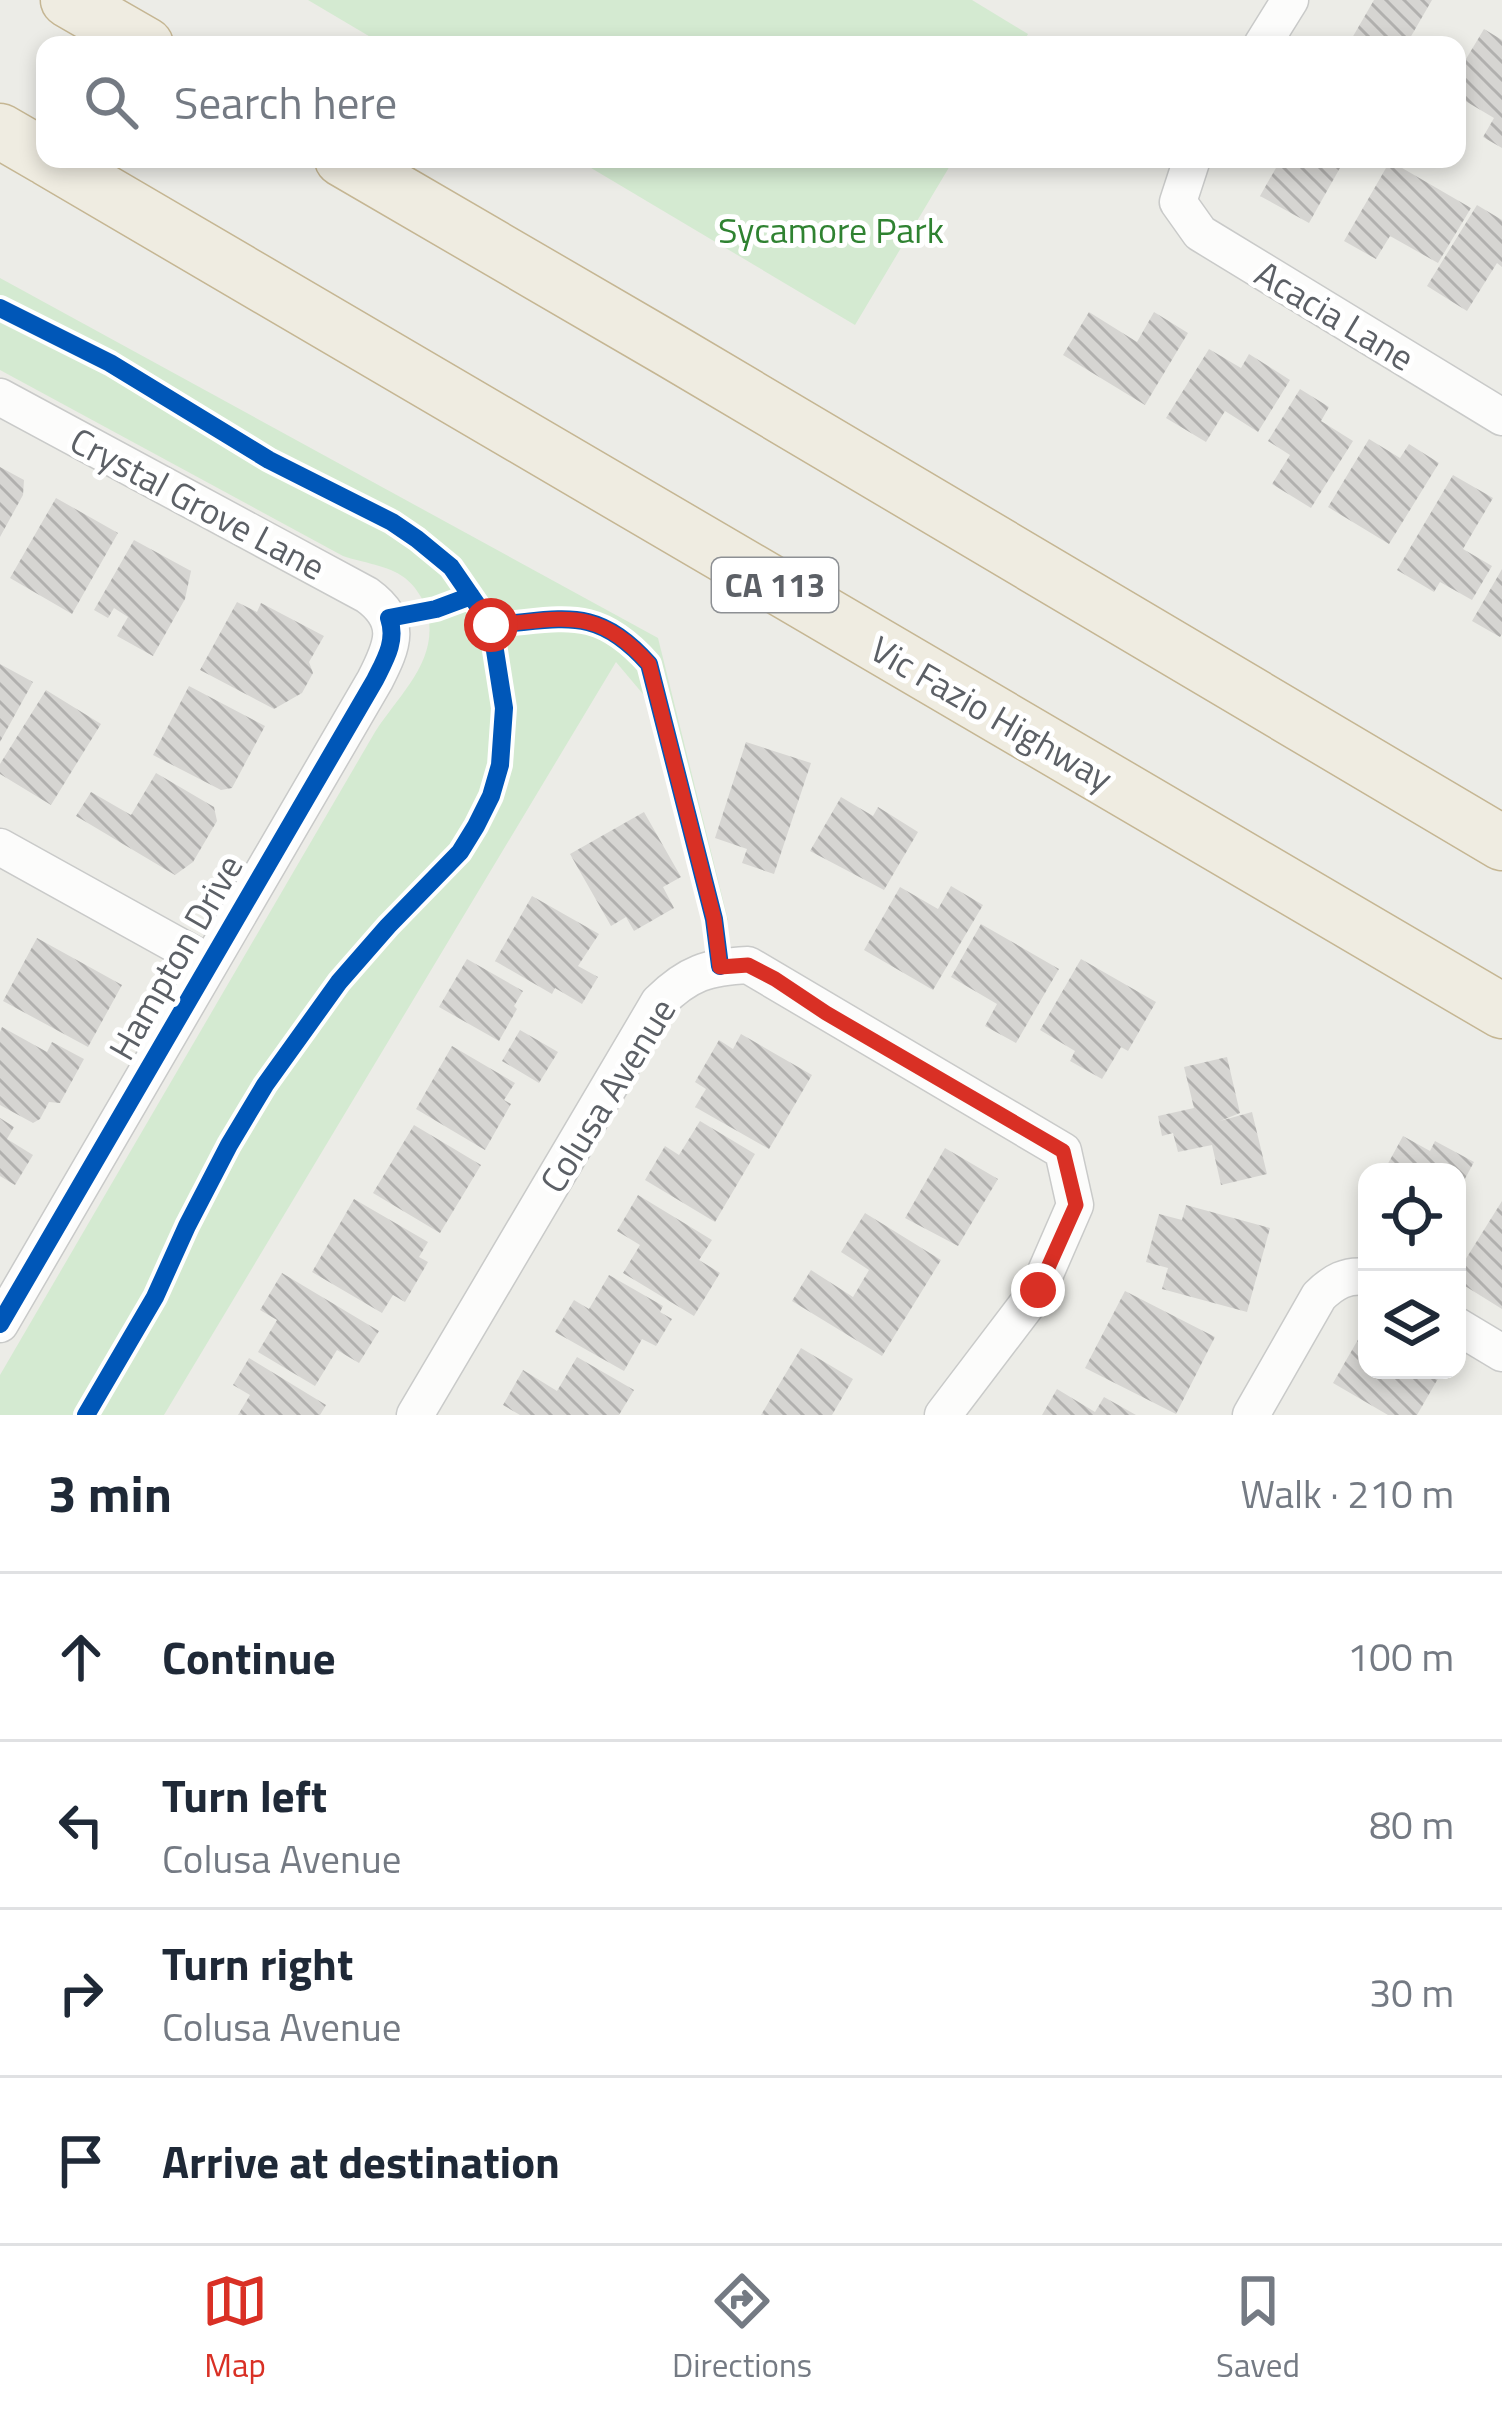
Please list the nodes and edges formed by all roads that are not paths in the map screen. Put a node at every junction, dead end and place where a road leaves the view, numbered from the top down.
1 (68, 0) edge
2 (1290, 0) edge
3 (130, 36) edge
4 (1268, 36) edge
5 (0, 131) edge
6 (36, 152) edge
7 (63, 168) edge
8 (357, 168) edge
9 (1189, 168) edge
10 (0, 397) edge
11 (1502, 417) edge
12 (389, 618) joint
13 (1502, 843) edge
14 (0, 847) edge
15 (209, 962) junction
16 (1502, 1011) edge
17 (1358, 1277) edge
18 (0, 1324) edge
19 (1466, 1331) edge
20 (1502, 1353) edge
21 (415, 1415) edge
22 (943, 1415) edge
23 (1251, 1415) edge

1 - 3 highway
2 - 4 street
5 - 6 highway, Vic Fazio Highway / CA 113
7 - 16 highway, Vic Fazio Highway / CA 113
8 - 13 highway
9 - 11 street, Acacia Lane
10 - 12 street, Crystal Grove Lane
12 - 15 street, Hampton Drive
14 - 15 street
15 - 18 street, Hampton Drive
17 - 23 street
19 - 20 street
21 - 22 street, Colusa Avenue

